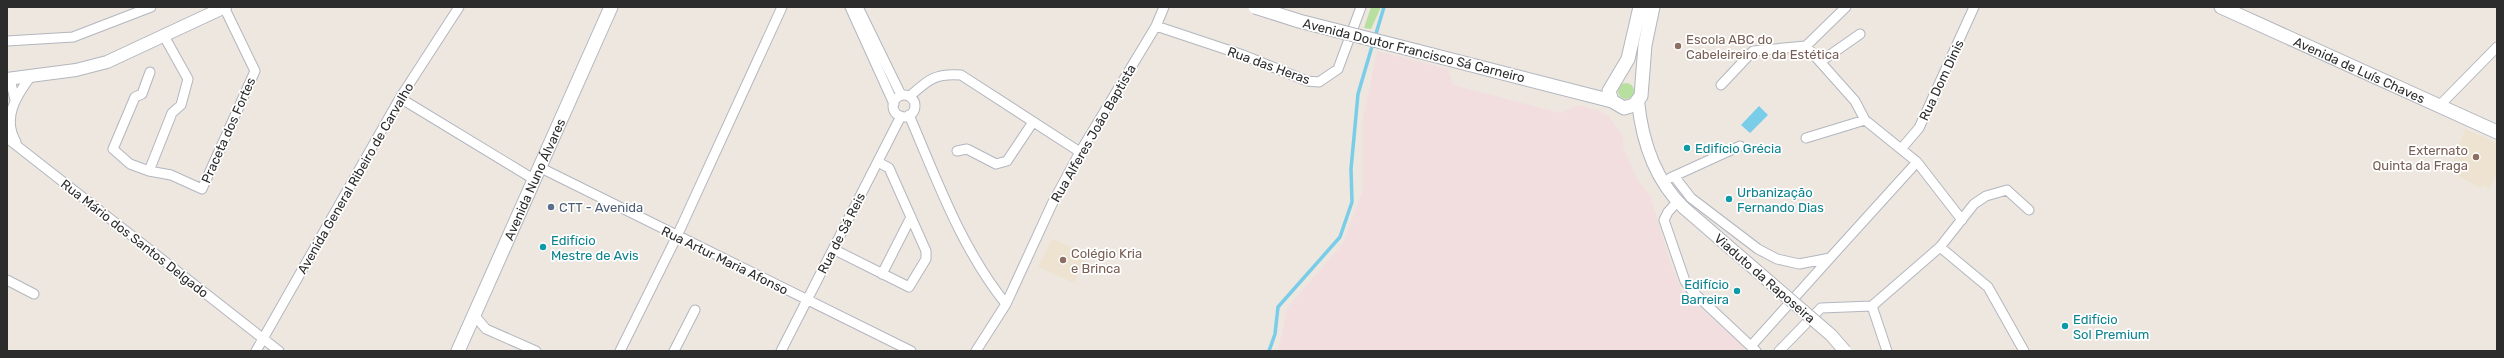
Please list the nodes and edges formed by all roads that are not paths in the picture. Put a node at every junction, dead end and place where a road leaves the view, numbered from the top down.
1 (152, 7) edge
2 (224, 7) edge
3 (459, 7) edge
4 (611, 7) edge
5 (782, 7) edge
6 (850, 7) edge
7 (858, 7) edge
8 (1164, 7) edge
9 (1255, 7) edge
10 (1361, 7) edge
11 (1640, 7) edge
12 (1653, 7) edge
13 (1846, 7) edge
14 (1974, 7) edge
15 (2221, 7) edge
16 (1156, 26) junction
17 (1860, 34) dead end
18 (164, 36) junction
19 (7, 41) edge
20 (1806, 46) junction
21 (2497, 47) edge
22 (1820, 62) junction
23 (150, 72) dead end
24 (31, 76) junction
25 (8, 79) edge
26 (1616, 79) junction
27 (1641, 85) junction
28 (1721, 85) dead end
29 (1574, 91) junction
30 (905, 96) junction
31 (400, 98) junction
32 (15, 100) junction
33 (1612, 101) junction
34 (1638, 101) junction
35 (894, 104) junction
36 (2439, 106) junction
37 (1624, 108) junction
38 (8, 116) edge
39 (905, 116) junction
40 (1865, 120) junction
41 (1033, 122) junction
42 (1641, 130) junction
43 (2497, 132) edge
44 (7, 138) edge
45 (1806, 138) dead end
46 (1740, 146) dead end
47 (19, 147) junction
48 (1901, 149) junction
49 (957, 152) dead end
50 (1080, 152) junction
51 (878, 162) junction
52 (1917, 162) junction
53 (540, 168) junction
54 (149, 171) junction
55 (1668, 178) junction
56 (535, 180) junction
57 (1681, 205) junction
58 (2028, 210) dead end
59 (911, 217) junction
60 (1962, 220) junction
61 (677, 236) junction
62 (1940, 247) junction
63 (833, 249) junction
64 (1830, 258) junction
65 (882, 274) junction
66 (7, 280) edge
67 (34, 294) dead end
68 (807, 300) junction
69 (1006, 304) junction
70 (1872, 306) junction
71 (695, 310) dead end
72 (474, 315) junction
73 (262, 339) junction
74 (1753, 349) edge
75 (256, 351) edge
76 (279, 351) edge
77 (458, 351) edge
78 (536, 351) edge
79 (620, 351) edge
80 (674, 351) edge
81 (781, 351) edge
82 (911, 351) edge
83 (976, 351) edge
84 (1779, 351) edge
85 (1845, 351) edge
86 (1887, 351) edge
87 (2024, 351) edge

1 - 19 street
2 - 18 street
2 - 54 street, Praceta dos Fortes
3 - 31 street, Avenida General Ribeiro de Carvalho
4 - 53 main road, Avenida Nuno Álvares
5 - 61 street
6 - 35 street
7 - 30 street
8 - 16 street, Rua Alferes João Baptista
9 - 29 main road, Avenida Doutor Francisco Sá Carneiro, bridge
10 - 16 street, Rua das Heras
11 - 26 main road
12 - 27 main road
13 - 20 street
14 - 48 street, Rua Dom Dinis
15 - 36 main road, Avenida de Luís Chaves
16 - 50 street, Rua Alferes João Baptista
17 - 22 street
18 - 24 street
18 - 54 street
20 - 22 street
20 - 28 street
21 - 36 street
22 - 40 street
23 - 54 street
24 - 25 street
24 - 32 street
25 - 32 street
26 - 27 main road
26 - 29 main road, Avenida Doutor Francisco Sá Carneiro
26 - 33 main road
27 - 34 main road
29 - 33 main road, Avenida Doutor Francisco Sá Carneiro
30 - 35 street
30 - 39 street
30 - 41 street
31 - 56 street
31 - 73 street, Avenida General Ribeiro de Carvalho
32 - 38 street
33 - 37 main road
34 - 37 main road
34 - 42 street
35 - 39 street
36 - 43 main road, Avenida de Luís Chaves
37 - 42 street
38 - 47 street
39 - 51 street, Rua de Sá Reis
39 - 69 street
40 - 45 street
40 - 48 street
41 - 49 street
41 - 50 street
42 - 55 street, Viaduto da Raposeira
44 - 47 street, Rua Mário dos Santos Delgado
46 - 55 street
47 - 73 street, Rua Mário dos Santos Delgado
48 - 52 street
50 - 69 street, Rua Alferes João Baptista
51 - 59 street
51 - 63 street, Rua de Sá Reis
52 - 60 street
52 - 64 street
53 - 56 main road, Avenida Nuno Álvares
53 - 61 street, Rua Artur Maria Afonso
55 - 57 street, Viaduto da Raposeira
55 - 64 street
56 - 72 main road, Avenida Nuno Álvares
57 - 74 street
57 - 85 street, Viaduto da Raposeira, bridge
58 - 60 street
59 - 65 street
59 - 65 street
60 - 62 street
61 - 68 street, Rua Artur Maria Afonso
61 - 79 street
62 - 70 street
62 - 87 street
63 - 65 street
63 - 68 street, Rua de Sá Reis
64 - 74 street
66 - 67 street
68 - 81 street, Rua de Sá Reis
68 - 82 street, Rua Artur Maria Afonso
69 - 83 street, Rua Alferes João Baptista
70 - 84 street
70 - 86 street
71 - 80 street
72 - 77 main road, Avenida Nuno Álvares
72 - 78 street
73 - 75 street, Avenida General Ribeiro de Carvalho
73 - 76 street, Rua Mário dos Santos Delgado

